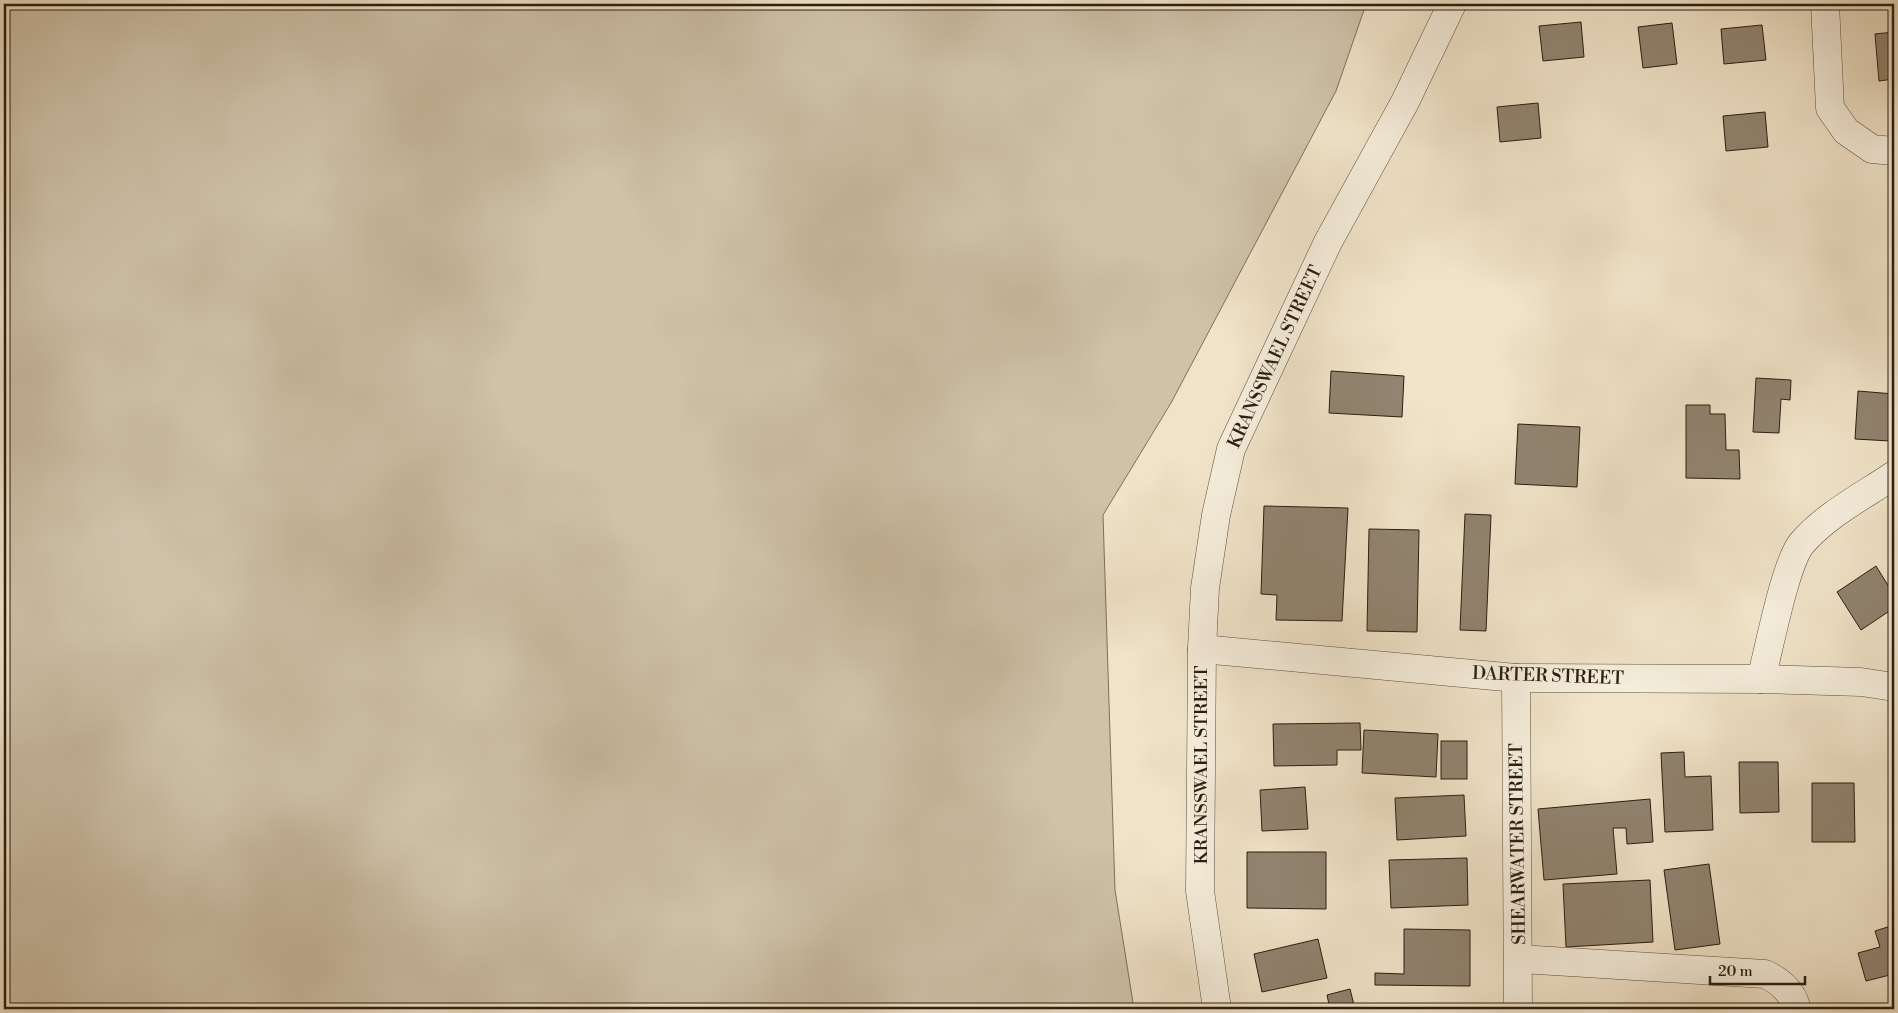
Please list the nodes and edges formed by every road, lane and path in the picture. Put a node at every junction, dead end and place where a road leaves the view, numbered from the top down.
1 (1452, 4) edge
2 (1824, 4) edge
3 (1894, 151) edge
4 (1894, 475) edge
5 (1202, 649) junction
6 (1516, 678) junction
7 (1762, 679) junction
8 (1894, 687) edge
9 (1520, 959) junction
10 (1217, 1009) edge
11 (1518, 1009) edge
12 (1797, 1009) edge

1 - 5 street, KRANSSWAEL STREET
2 - 3 street
4 - 7 street
5 - 6 street, DARTER STREET
5 - 10 street, KRANSSWAEL STREET
6 - 7 street, DARTER STREET
6 - 9 street, SHEARWATER STREET
7 - 8 street, DARTER STREET
9 - 11 street, SHEARWATER STREET
9 - 12 street

